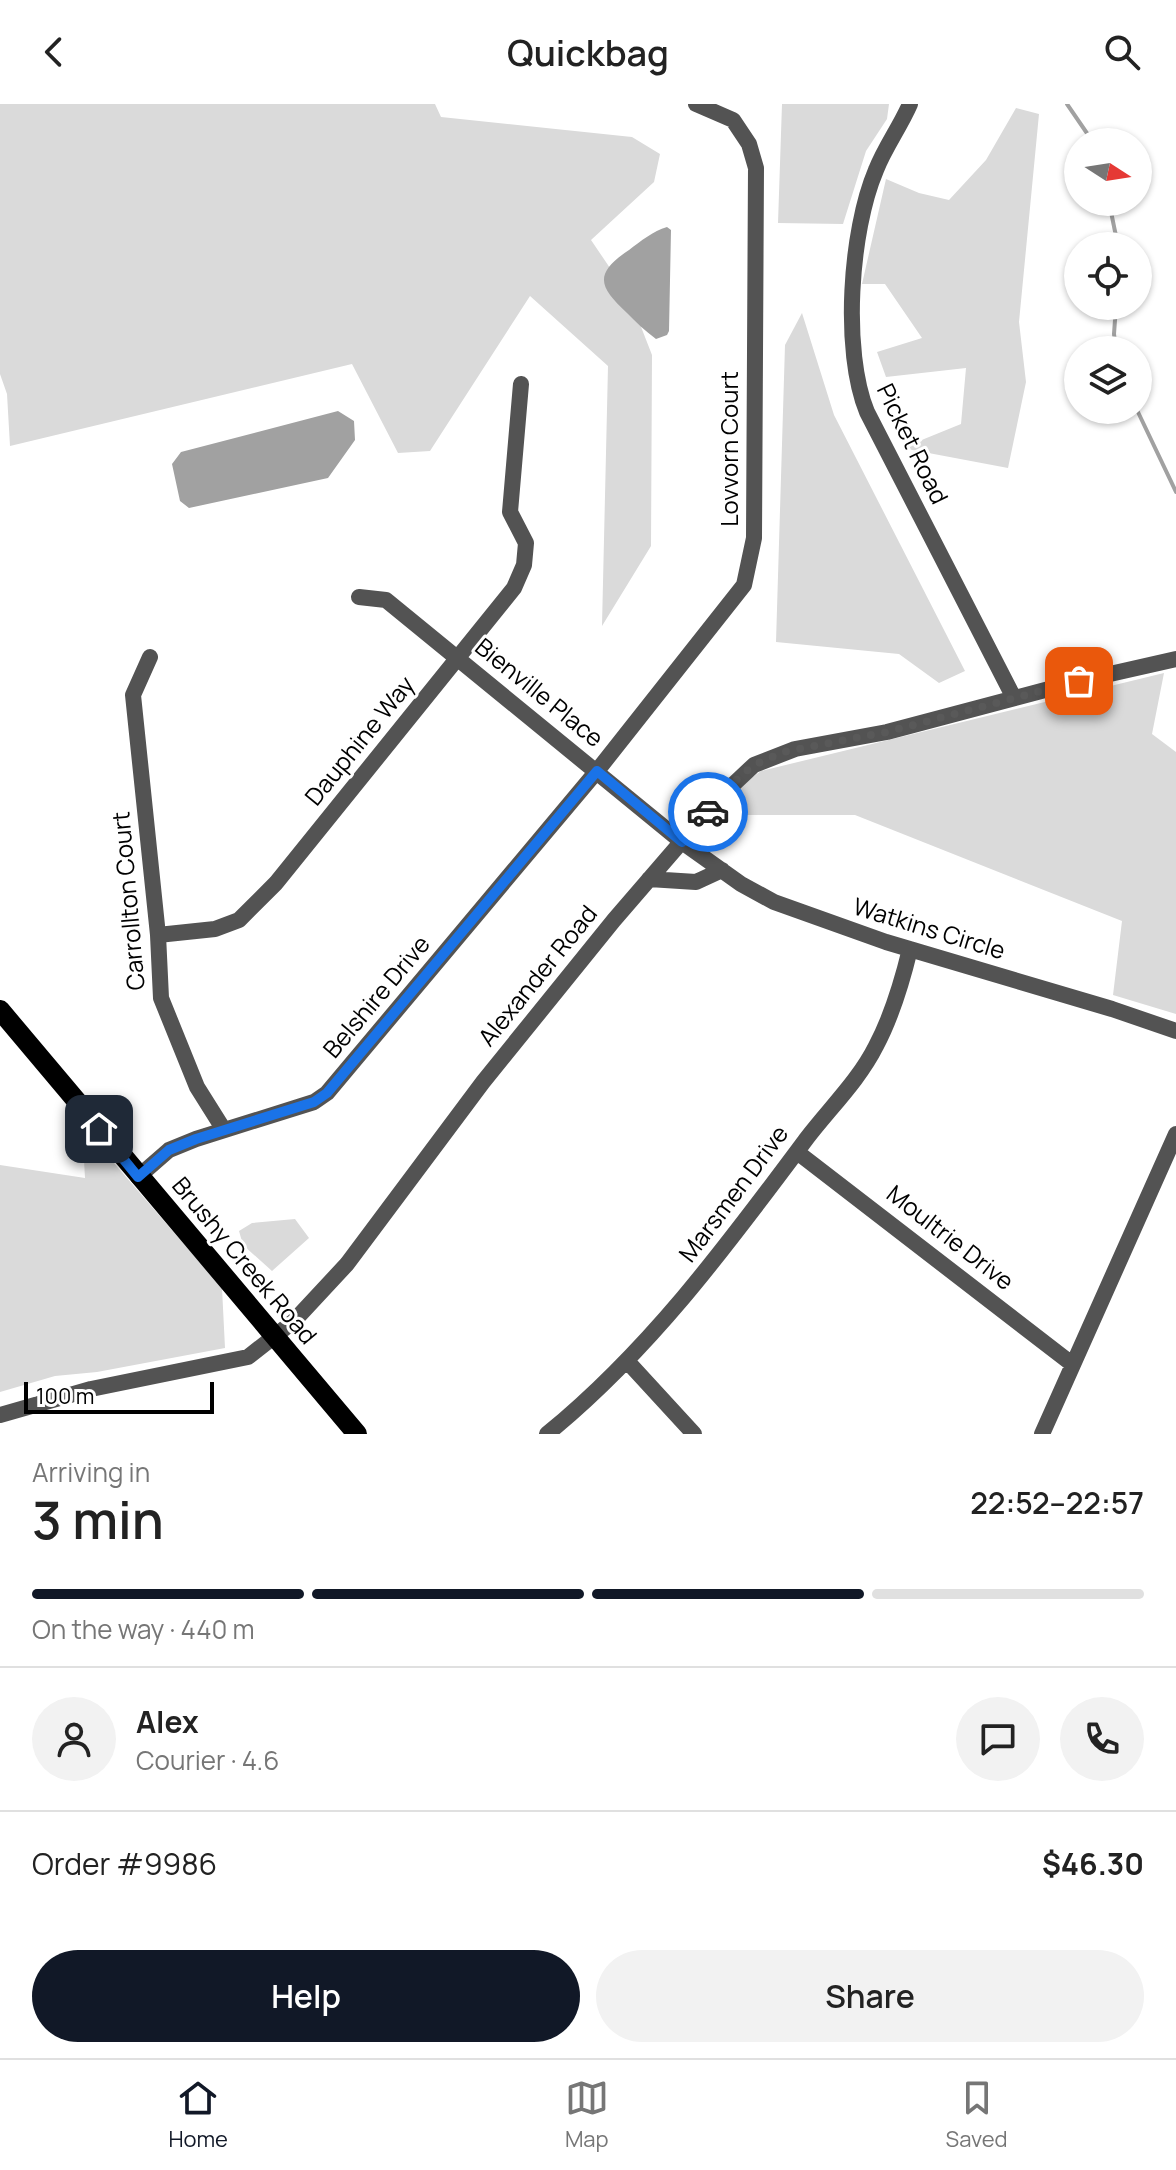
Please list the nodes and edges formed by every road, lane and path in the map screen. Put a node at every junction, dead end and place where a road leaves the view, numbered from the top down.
1 (696, 104) edge
2 (910, 104) edge
3 (521, 384) dead end
4 (359, 597) dead end
5 (150, 657) dead end
6 (458, 658) junction
7 (1176, 659) edge
8 (1014, 698) junction
9 (597, 771) junction
10 (682, 842) junction
11 (722, 870) junction
12 (649, 879) junction
13 (158, 935) junction
14 (910, 949) junction
15 (0, 1010) edge
16 (1176, 1031) edge
17 (224, 1130) junction
18 (1176, 1134) edge
19 (797, 1152) junction
20 (138, 1177) junction
21 (274, 1338) junction
22 (627, 1361) junction
23 (1072, 1364) junction
24 (0, 1415) edge
25 (357, 1434) edge
26 (547, 1434) edge
27 (694, 1434) edge
28 (1042, 1434) edge

1 - 9 street, Lovvorn Court
2 - 8 street, Picket Road
3 - 6 street, Dauphine Way
4 - 6 street, Bienville Place
5 - 13 street, Carrollton Court
6 - 9 street, Bienville Place
6 - 13 street, Dauphine Way
7 - 8 street, Alexander Road
8 - 10 street, Alexander Road
9 - 10 street, Bienville Place
9 - 17 street, Belshire Drive
10 - 11 street, Watkins Circle
10 - 12 street, Alexander Road
11 - 12 street
11 - 14 street, Watkins Circle
12 - 21 street, Alexander Road
13 - 17 street, Carrollton Court
14 - 16 street, Watkins Circle
14 - 19 street, Marsmen Drive
15 - 20 main road, Brushy Creek Road
17 - 20 street, Belshire Drive
18 - 23 street
19 - 22 street, Marsmen Drive
19 - 23 street, Moultrie Drive
20 - 21 main road, Brushy Creek Road
21 - 24 street, Alexander Road
21 - 25 main road, Brushy Creek Road
22 - 26 street, Marsmen Drive
22 - 27 street
23 - 28 street

